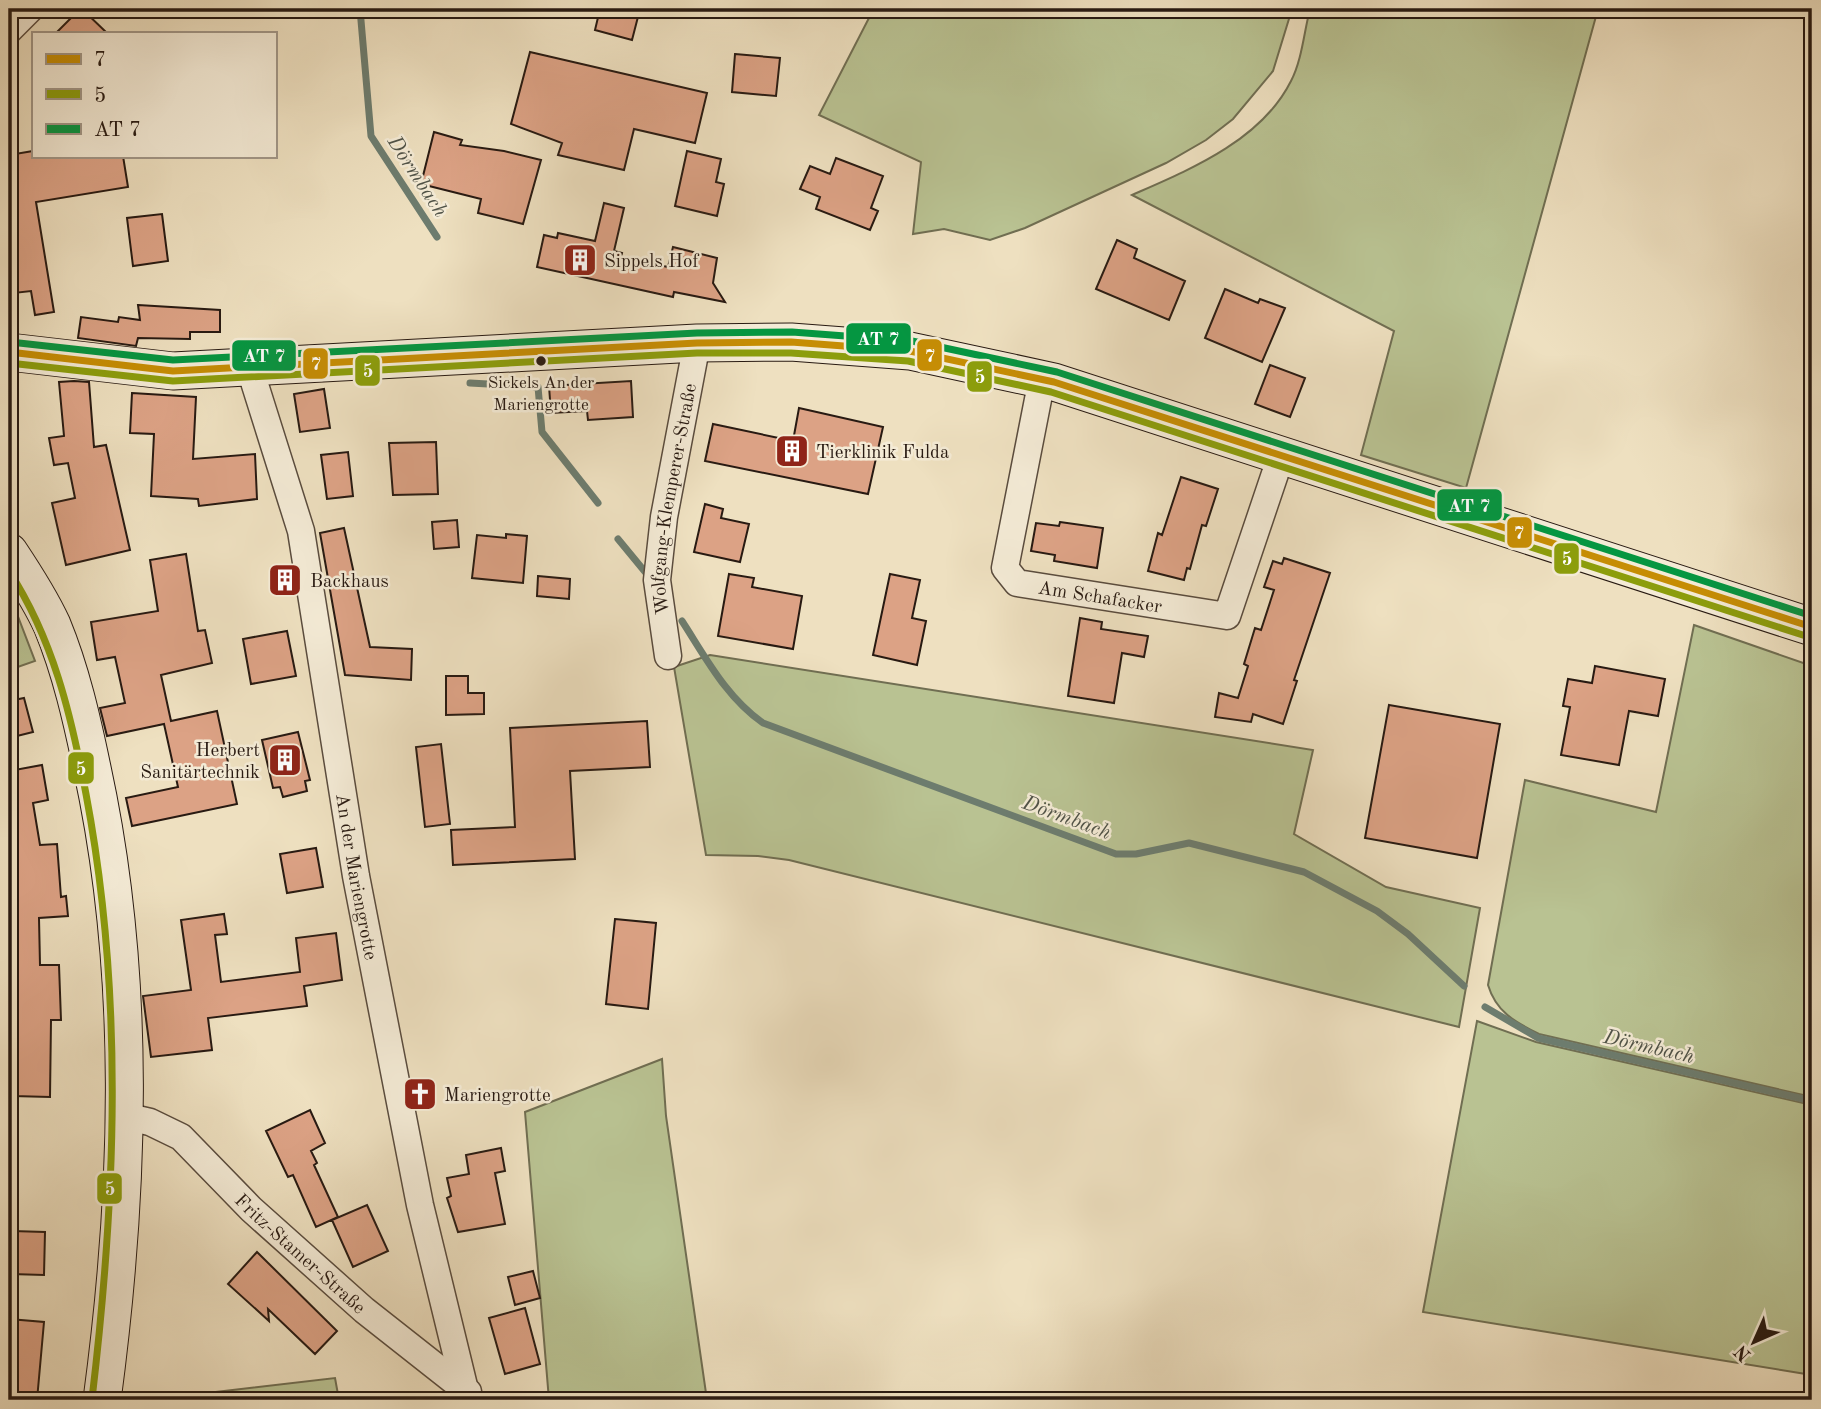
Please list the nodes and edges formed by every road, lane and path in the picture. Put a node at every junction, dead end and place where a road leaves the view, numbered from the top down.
1 (30, 9) edge
2 (9, 30) edge
3 (697, 342) junction
4 (9, 352) edge
5 (250, 369) junction
6 (1042, 379) junction
7 (1281, 456) junction
8 (9, 552) edge
9 (1812, 627) edge
10 (668, 656) dead end
11 (124, 1116) junction
12 (469, 1393) edge
13 (102, 1400) edge

1 - 2 street
3 - 5 main road
3 - 6 main road
3 - 10 street, Wolfgang-Klemperer-Straße
4 - 5 main road
5 - 12 street, An der Mariengrotte
6 - 7 main road
6 - 7 street, Am Schafacker
7 - 9 main road
8 - 11 main road
11 - 12 street, Fritz-Stamer-Straße
11 - 13 main road

